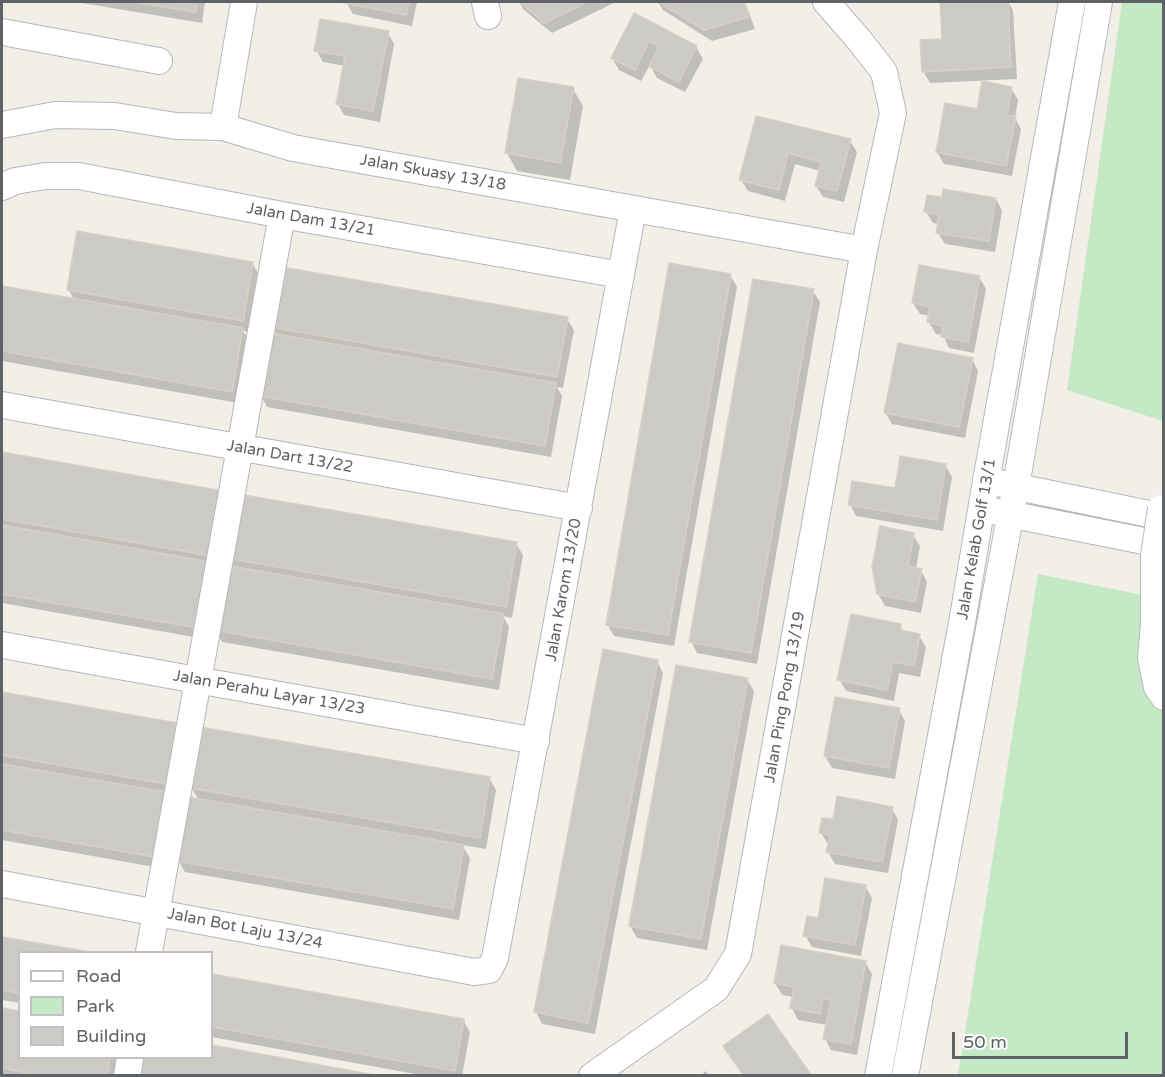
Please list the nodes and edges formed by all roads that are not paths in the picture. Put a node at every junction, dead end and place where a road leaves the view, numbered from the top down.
1 (244, 2) edge
2 (826, 2) edge
3 (1072, 2) edge
4 (1099, 2) edge
5 (2, 32) edge
6 (159, 61) dead end
7 (2, 125) edge
8 (223, 127) junction
9 (2, 187) edge
10 (633, 209) junction
11 (282, 215) junction
12 (864, 250) junction
13 (621, 275) junction
14 (2, 405) edge
15 (239, 448) junction
16 (986, 481) junction
17 (1016, 486) junction
18 (1163, 507) edge
19 (579, 508) junction
20 (982, 509) junction
21 (1010, 514) junction
22 (1159, 550) edge
23 (2, 645) edge
24 (198, 680) junction
25 (1164, 697) edge
26 (536, 741) junction
27 (2, 884) edge
28 (156, 913) junction
29 (149, 951) edge
30 (489, 970) joint
31 (130, 1059) edge
32 (127, 1076) edge
33 (592, 1076) edge
34 (878, 1076) edge
35 (905, 1076) edge

1 - 8 street
2 - 12 street, Jalan Ping Pong 13/19
3 - 16 street, Jalan Kelab Golf 13/1
4 - 17 street, Jalan Kelab Golf 13/1
5 - 6 street
7 - 8 street, Jalan Skuasy 13/18
8 - 10 street, Jalan Skuasy 13/18
9 - 11 street, Jalan Dam 13/21
10 - 12 street, Jalan Skuasy 13/18
10 - 13 street, Jalan Karom 13/20
11 - 13 street, Jalan Dam 13/21
11 - 15 street
12 - 33 street, Jalan Ping Pong 13/19
13 - 19 street, Jalan Karom 13/20
14 - 15 street, Jalan Dart 13/22
15 - 19 street, Jalan Dart 13/22
15 - 24 street
16 - 17 street
16 - 20 street, Jalan Kelab Golf 13/1
17 - 18 street
17 - 21 street, Jalan Kelab Golf 13/1
18 - 22 street, bridge
19 - 26 street, Jalan Karom 13/20
20 - 21 street
20 - 34 street, Jalan Kelab Golf 13/1
21 - 22 street
21 - 35 street, Jalan Kelab Golf 13/1
22 - 25 street
23 - 24 street, Jalan Perahu Layar 13/23
24 - 26 street, Jalan Perahu Layar 13/23
24 - 28 street
26 - 30 street, Jalan Karom 13/20
27 - 28 street, Jalan Bot Laju 13/24
28 - 29 street
28 - 30 street, Jalan Bot Laju 13/24
31 - 32 street

